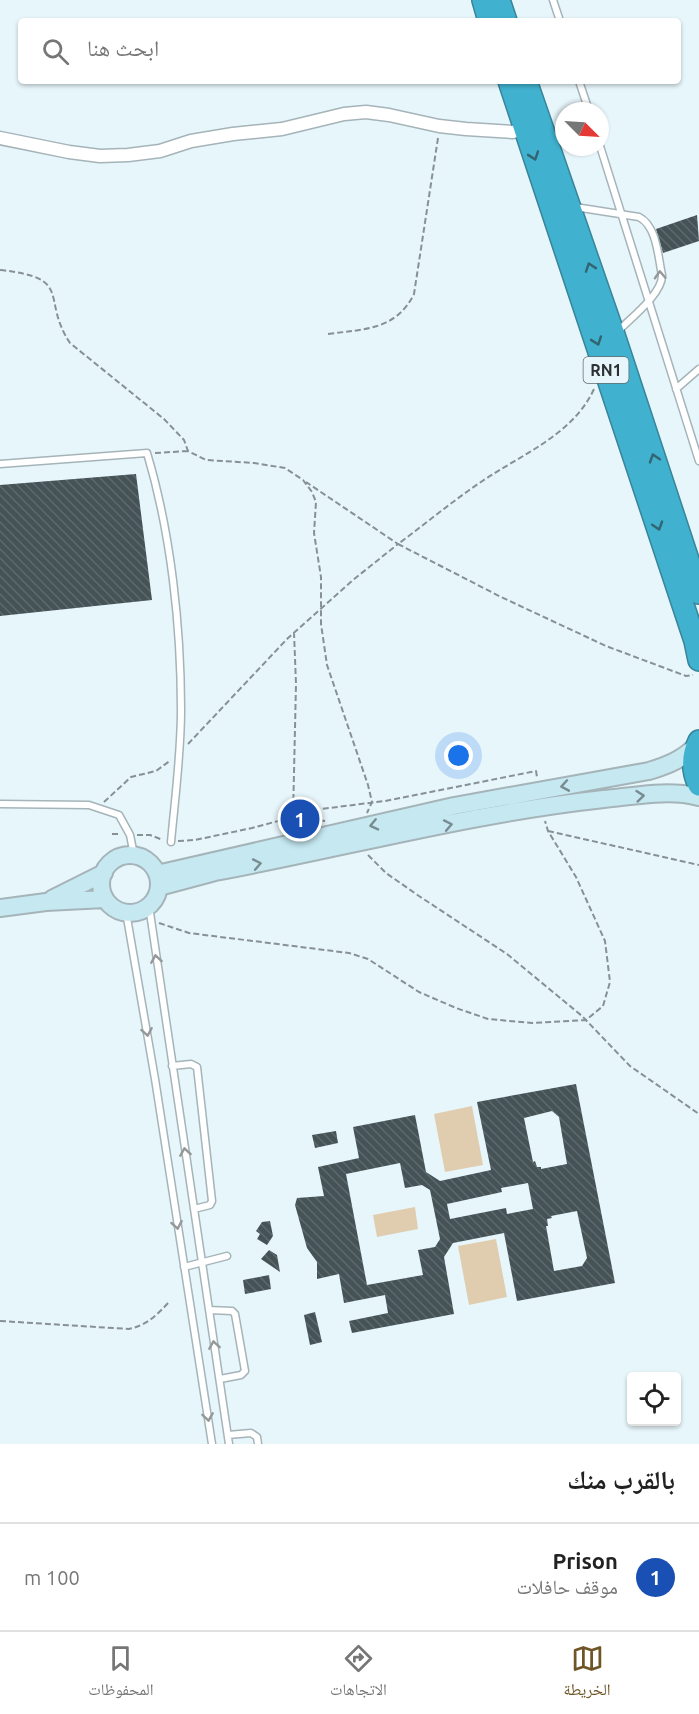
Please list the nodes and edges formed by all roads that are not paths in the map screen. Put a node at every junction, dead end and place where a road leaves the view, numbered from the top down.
1 (483, 0) edge
2 (499, 0) edge
3 (553, 0) edge
4 (488, 18) edge
5 (505, 18) edge
6 (559, 18) edge
7 (510, 84) edge
8 (526, 84) edge
9 (580, 84) edge
10 (586, 102) edge
11 (525, 128) junction
12 (0, 138) edge
13 (603, 156) edge
14 (568, 206) junction
15 (622, 215) junction
16 (649, 300) junction
17 (614, 335) junction
18 (699, 369) edge
19 (676, 389) junction
20 (699, 461) edge
21 (2, 462) edge
22 (699, 593) edge
23 (699, 660) edge
24 (698, 742) edge
25 (699, 785) edge
26 (699, 797) edge
27 (539, 799) junction
28 (0, 804) edge
29 (171, 842) road end
30 (134, 855) junction
31 (104, 873) junction
32 (158, 881) junction
33 (105, 899) junction
34 (46, 902) junction
35 (0, 908) edge
36 (126, 912) junction
37 (150, 914) junction
38 (172, 1066) junction
39 (194, 1209) junction
40 (227, 1256) dead end
41 (201, 1262) junction
42 (184, 1267) junction
43 (209, 1310) junction
44 (220, 1379) junction
45 (228, 1435) junction
46 (212, 1444) edge
47 (229, 1444) edge
48 (258, 1444) edge

1 - 4 highway
2 - 5 highway
3 - 6 lane
7 - 11 highway, RN1
8 - 14 highway, RN1
9 - 10 lane
11 - 12 street
11 -> 23 highway, RN1
13 - 15 lane
14 - 15 lane
17 -> 14 highway, RN1
15 - 16 lane
16 -> 15 lane
16 - 17 lane
16 - 19 lane
22 -> 17 highway, RN1
18 - 19 lane
19 - 20 lane
21 - 29 lane
24 - 25 highway
24 -> 27 main road
27 -> 26 main road
27 - 32 main road
28 - 30 lane
30 - 31 main road
30 - 32 main road
31 - 33 main road
31 - 34 main road
32 - 37 main road
33 - 34 main road
33 - 36 main road
34 - 35 main road
36 - 37 main road
36 -> 42 lane
38 -> 37 lane
39 -> 38 lane
38 - 39 lane
39 - 41 lane
40 - 41 lane
41 - 42 lane
41 - 43 lane
42 -> 46 lane
44 -> 43 lane
43 - 44 lane
44 - 45 lane
45 - 47 lane
45 - 48 lane

